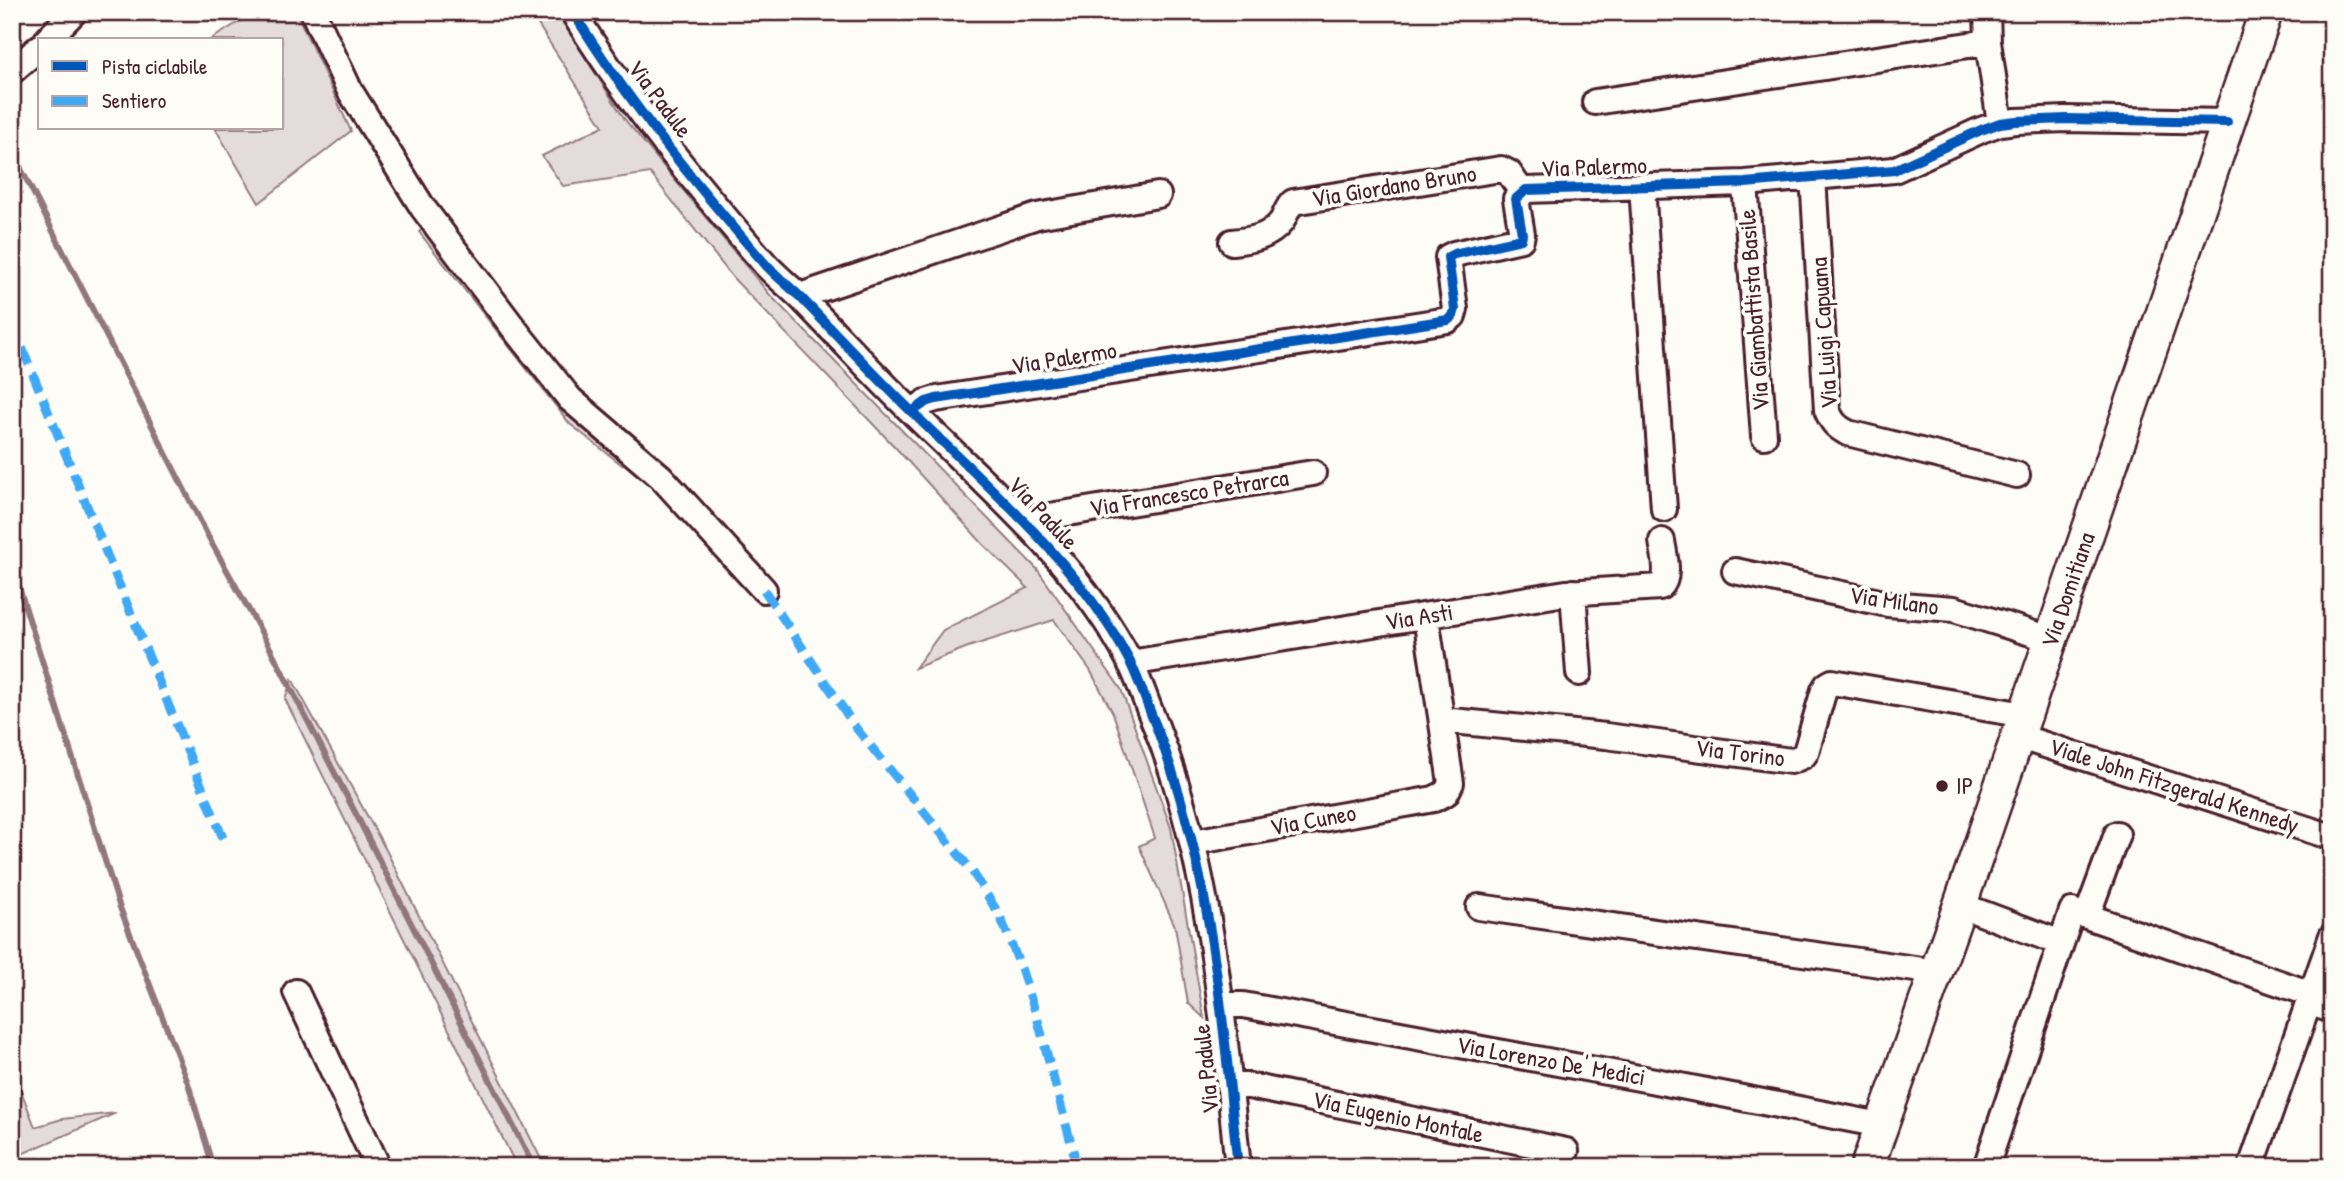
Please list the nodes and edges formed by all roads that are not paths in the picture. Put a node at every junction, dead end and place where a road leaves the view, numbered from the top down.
1 (74, 12) edge
2 (313, 12) edge
3 (573, 12) edge
4 (1987, 12) edge
5 (2266, 12) edge
6 (49, 38) edge
7 (1988, 42) junction
8 (38, 49) edge
9 (12, 71) edge
10 (1595, 102) dead end
11 (2227, 122) junction
12 (2000, 123) junction
13 (1813, 176) junction
14 (1745, 183) junction
15 (1642, 186) junction
16 (1522, 192) junction
17 (1158, 195) dead end
18 (1232, 242) dead end
19 (800, 296) junction
20 (912, 412) junction
21 (1764, 436) dead end
22 (1313, 472) dead end
23 (2017, 475) dead end
24 (1664, 509) dead end
25 (1025, 520) junction
26 (1662, 541) dead end
27 (1735, 571) dead end
28 (764, 590) dead end
29 (1573, 592) junction
30 (1426, 617) junction
31 (2050, 639) junction
32 (1130, 663) junction
33 (1579, 673) dead end
34 (1442, 720) junction
35 (2021, 725) junction
36 (2117, 834) dead end
37 (2332, 837) edge
38 (1193, 842) junction
39 (1960, 905) junction
40 (1479, 907) dead end
41 (2088, 916) junction
42 (2332, 936) edge
43 (2061, 943) junction
44 (1936, 972) junction
45 (296, 992) dead end
46 (2317, 1002) edge
47 (1221, 1005) junction
48 (1230, 1086) junction
49 (1881, 1125) junction
50 (1566, 1151) dead end
51 (378, 1167) edge
52 (1238, 1167) edge
53 (1867, 1167) edge
54 (1986, 1167) edge
55 (2250, 1167) edge

1 - 6 street
2 - 28 street
3 - 19 street, Via Padule
4 - 7 street
5 - 11 main road, Via Domitiana
7 - 10 street
7 - 12 street
8 - 9 street
11 - 12 street, Via Palermo
11 - 31 main road, Via Domitiana
12 - 13 street, Via Palermo
13 - 14 street, Via Palermo
13 - 23 street, Via Luigi Capuana
14 - 15 street, Via Palermo
14 - 21 street, Via Giambattista Basile
15 - 16 street, Via Palermo
15 - 24 street
16 - 18 street, Via Giordano Bruno
16 - 20 street, Via Palermo
17 - 19 street
19 - 20 street, Via Padule
20 - 25 street, Via Padule
22 - 25 street, Via Francesco Petrarca
25 - 32 street, Via Padule
26 - 29 street, Via Asti
27 - 31 street, Via Milano
29 - 30 street, Via Asti
29 - 33 street
30 - 32 street, Via Asti
30 - 34 street
31 - 35 main road, Via Domitiana
32 - 38 street, Via Padule
34 - 35 street, Via Torino
34 - 38 street, Via Cuneo
35 - 37 street, Viale John Fitzgerald Kennedy
35 - 39 main road, Via Domitiana
36 - 41 street
38 - 47 street, Via Padule
39 - 43 street
39 - 44 main road, Via Domitiana
40 - 44 street
41 - 43 street
41 - 46 street
42 - 46 street
43 - 54 street
44 - 49 main road, Via Domitiana
45 - 51 street
46 - 55 street
47 - 48 street, Via Padule
47 - 49 street, Via Lorenzo De' Medici
48 - 50 street, Via Eugenio Montale
48 - 52 street, Via Padule
49 - 53 main road, Via Domitiana

